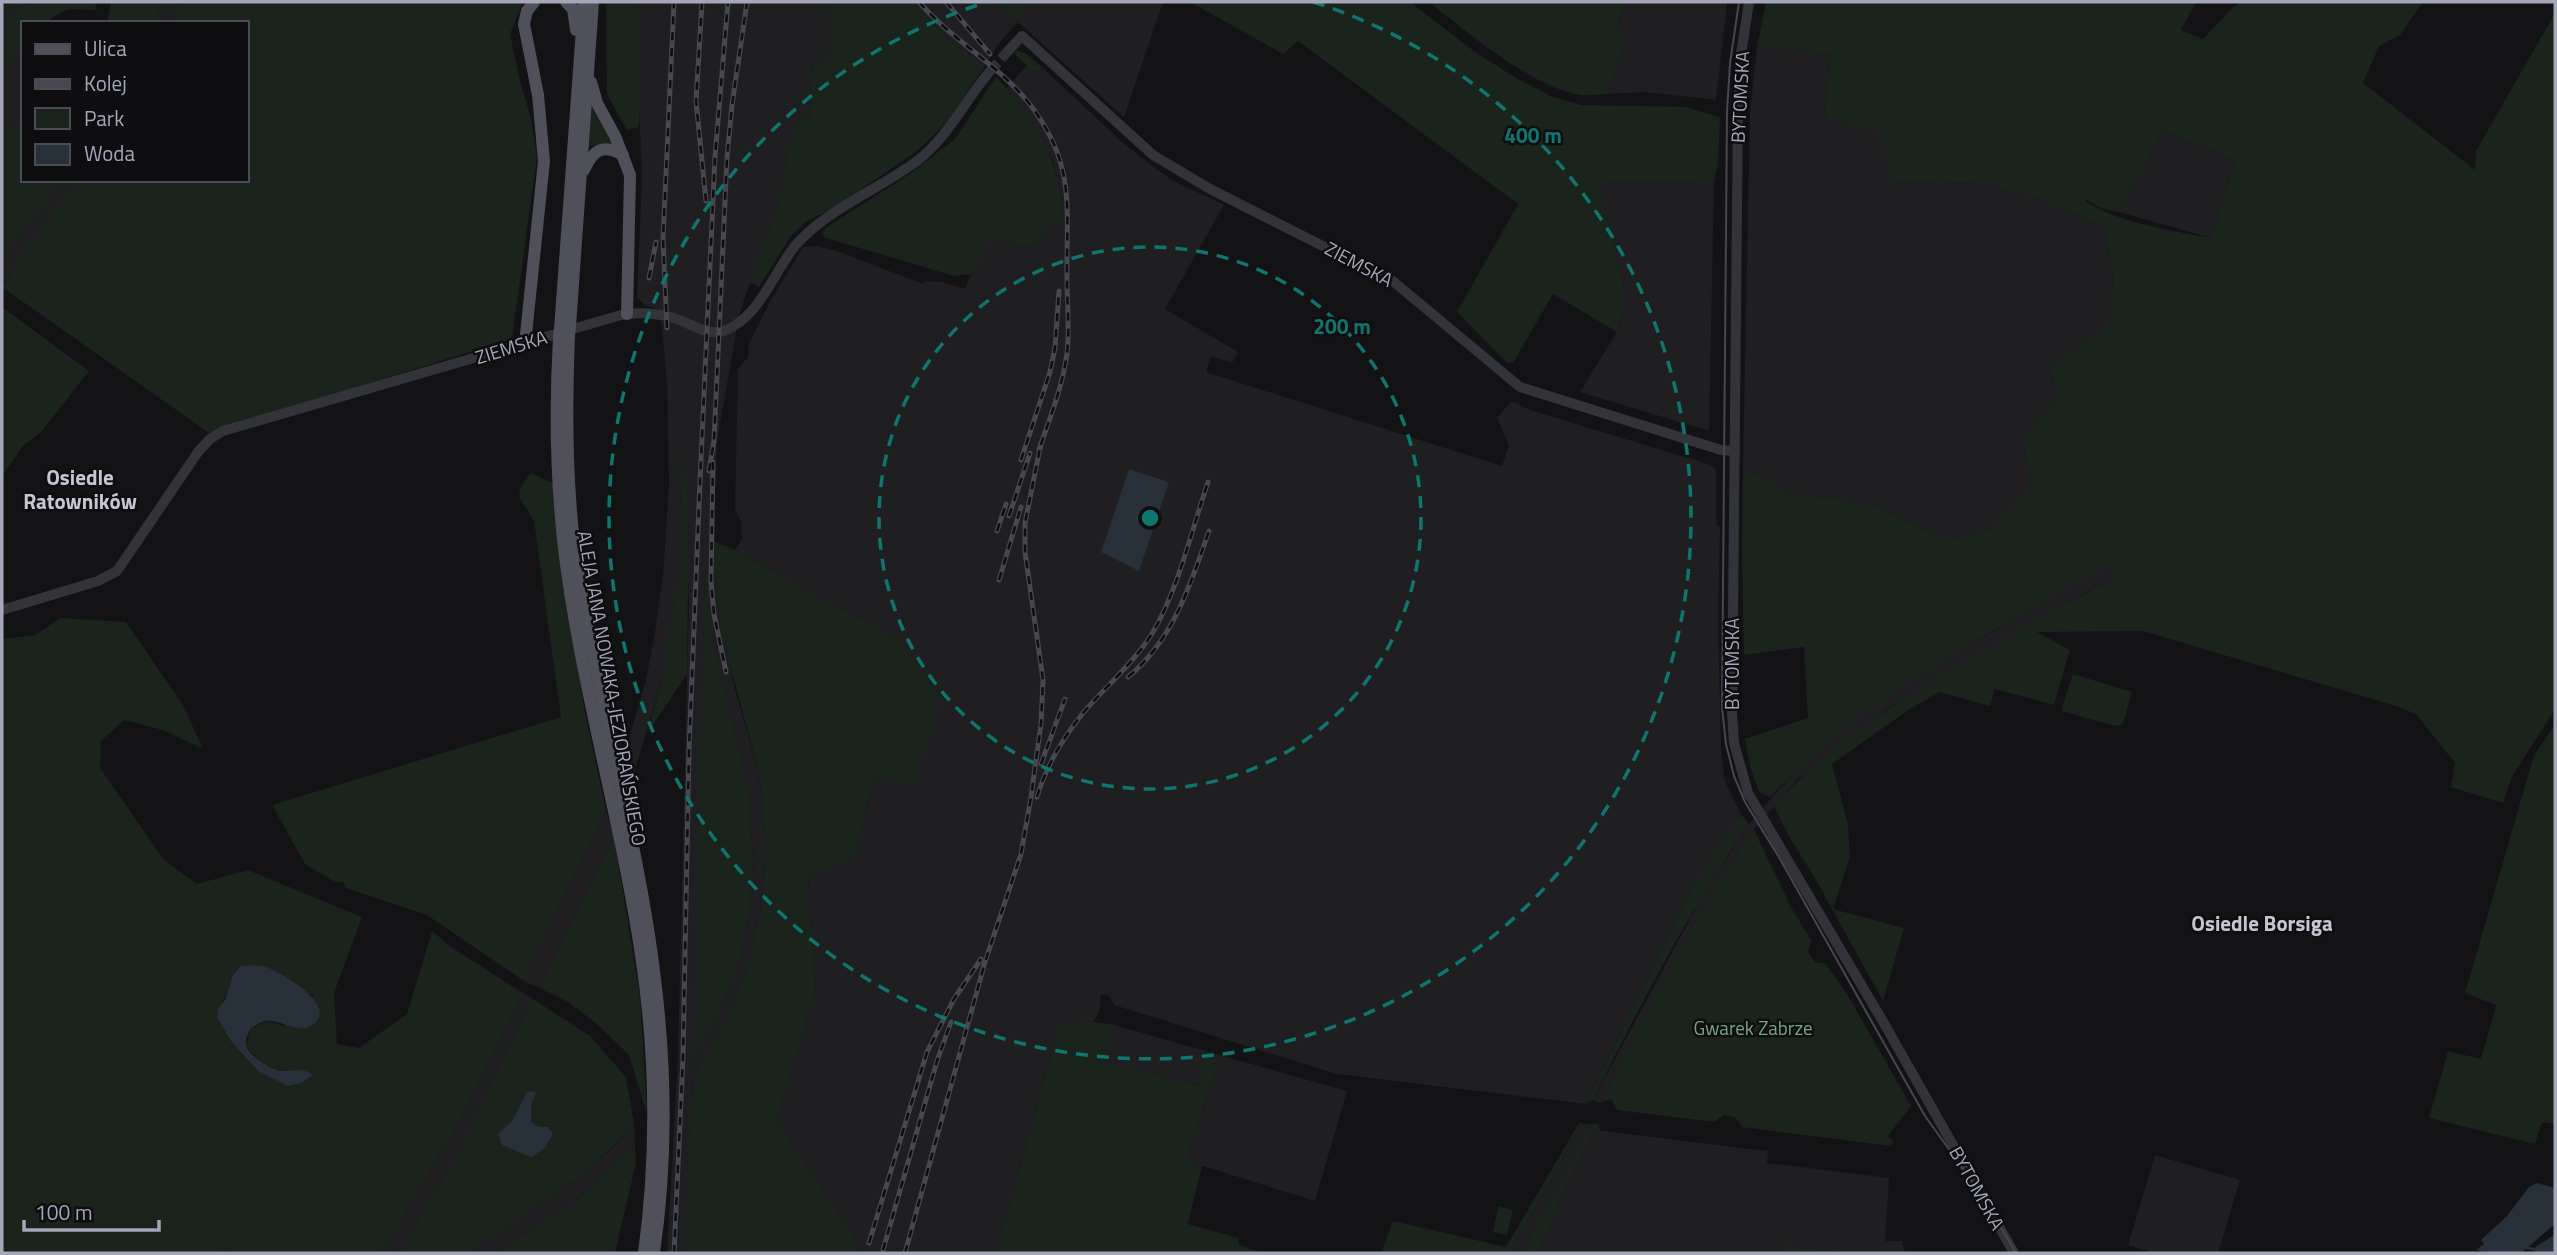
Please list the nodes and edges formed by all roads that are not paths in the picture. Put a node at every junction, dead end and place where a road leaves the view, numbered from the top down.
1 (534, 2) edge
2 (566, 2) edge
3 (584, 2) edge
4 (593, 2) edge
5 (1749, 2) edge
6 (1009, 50) tunnel mouth
7 (584, 61) junction
8 (991, 70) tunnel mouth
9 (623, 156) junction
10 (581, 178) junction
11 (627, 314) junction
12 (565, 332) junction
13 (524, 344) junction
14 (1735, 451) junction
15 (2, 610) edge
16 (644, 1253) edge
17 (654, 1253) edge
18 (2014, 1253) edge

1 - 13 main road
2 - 7 main road
3 - 7 main road, ALEJA JANA NOWAKA-JEZIORAŃSKIEGO
4 - 7 main road, ALEJA JANA NOWAKA-JEZIORAŃSKIEGO
5 - 14 street, BYTOMSKA
6 - 14 street, ZIEMSKA
7 - 9 main road
7 - 10 main road, ALEJA JANA NOWAKA-JEZIORAŃSKIEGO
7 - 12 main road, ALEJA JANA NOWAKA-JEZIORAŃSKIEGO
8 - 11 street, ZIEMSKA
9 - 10 main road
9 - 11 main road
10 - 12 main road, ALEJA JANA NOWAKA-JEZIORAŃSKIEGO
11 - 13 street, ZIEMSKA
12 - 16 main road, ALEJA JANA NOWAKA-JEZIORAŃSKIEGO
12 - 17 main road, ALEJA JANA NOWAKA-JEZIORAŃSKIEGO
13 - 15 street, ZIEMSKA
14 - 18 street, BYTOMSKA

